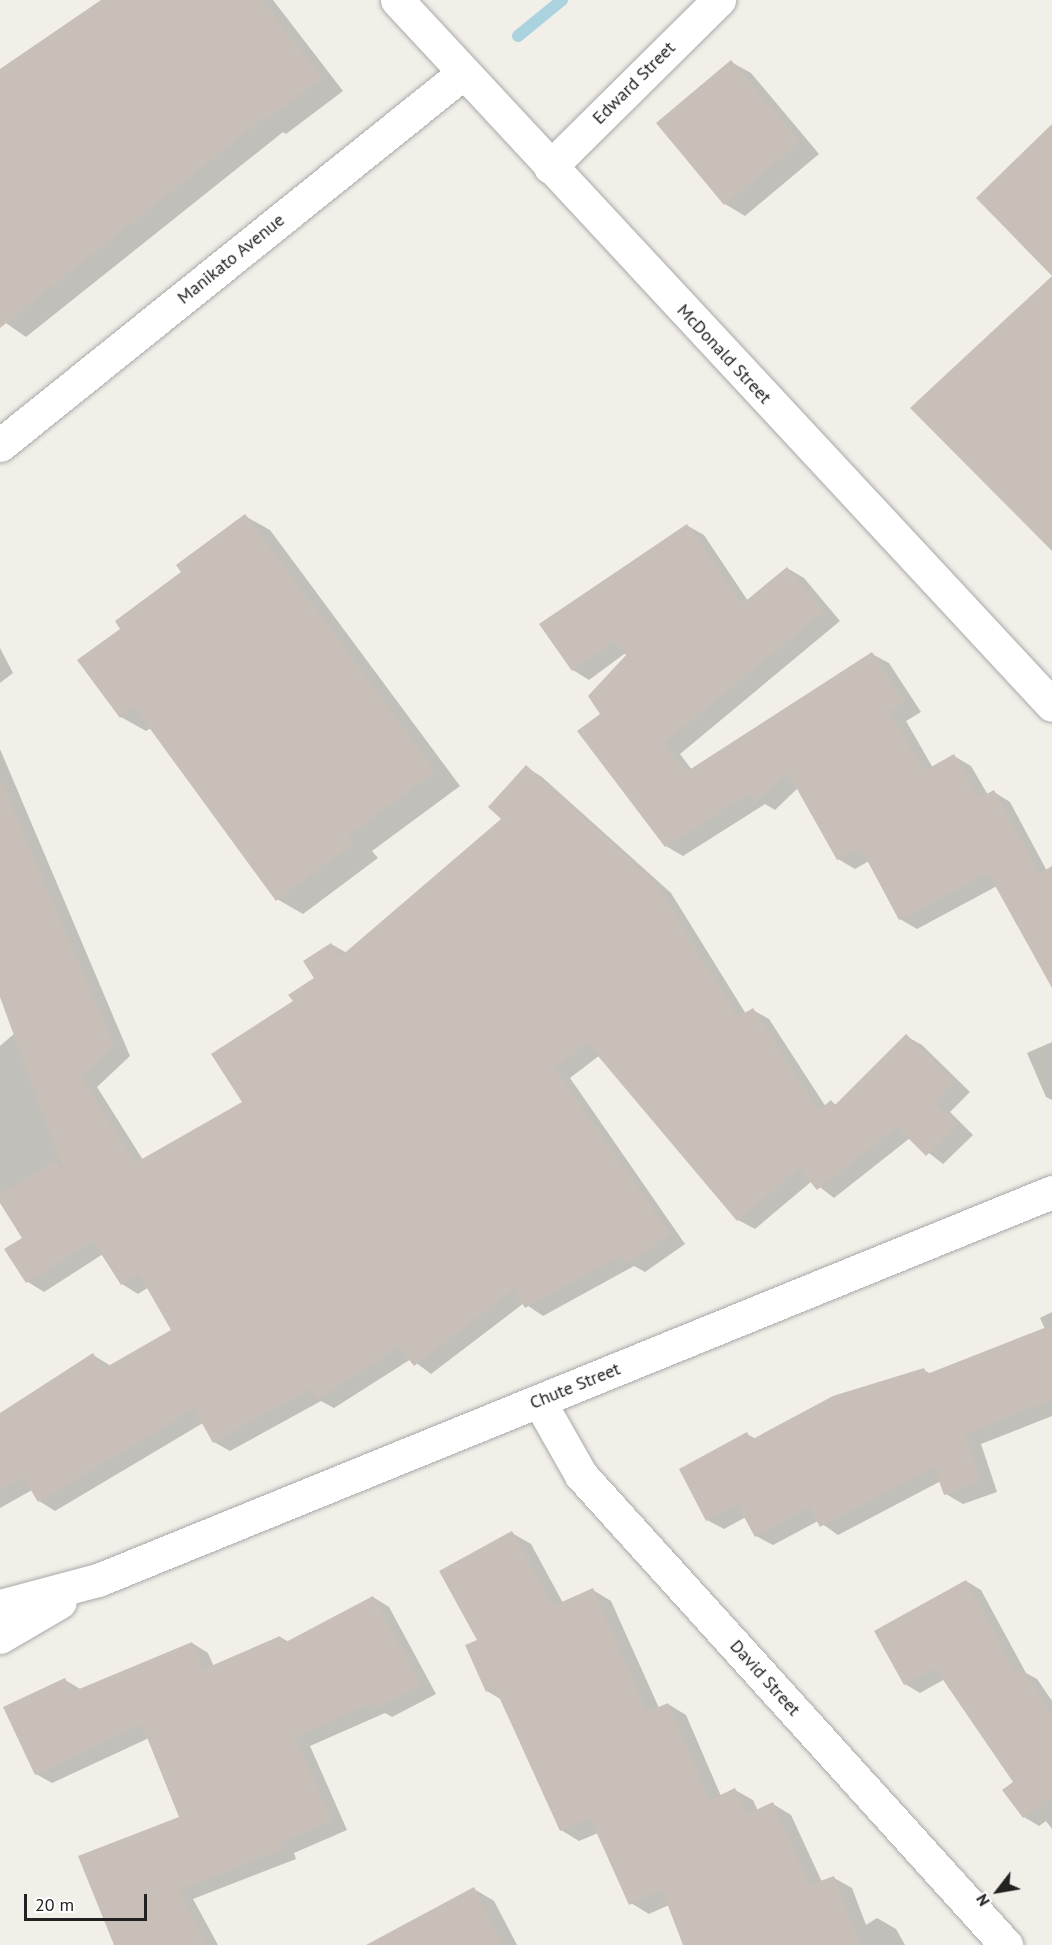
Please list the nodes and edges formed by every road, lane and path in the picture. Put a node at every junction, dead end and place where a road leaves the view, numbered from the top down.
1 (398, 0) edge
2 (719, 0) edge
3 (462, 74) junction
4 (550, 167) junction
5 (0, 445) edge
6 (1052, 705) edge
7 (1052, 1192) edge
8 (539, 1401) junction
9 (98, 1580) junction
10 (0, 1606) edge
11 (0, 1637) edge
12 (1006, 1945) edge

1 - 3 street, McDonald Street
2 - 4 street, Edward Street
3 - 4 street, McDonald Street
3 - 5 street, Manikato Avenue
4 - 6 street, McDonald Street
7 - 8 street, Chute Street
8 - 9 street, Chute Street
8 - 12 street, David Street
9 - 10 street, Chute Street
9 - 11 street, Chute Street

